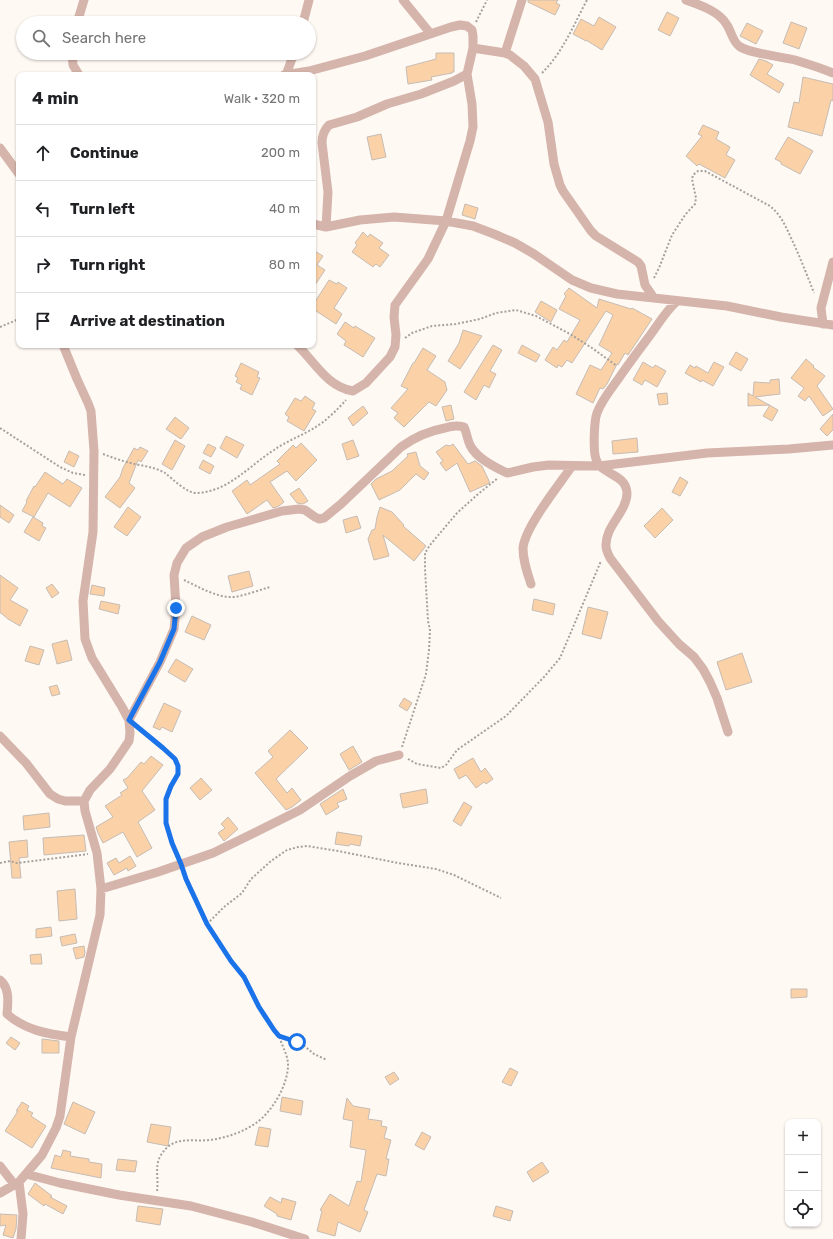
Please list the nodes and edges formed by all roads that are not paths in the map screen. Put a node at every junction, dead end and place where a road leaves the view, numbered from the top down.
1 (84, 0) edge
2 (309, 0) edge
3 (403, 0) edge
4 (522, 0) edge
5 (686, 0) edge
6 (80, 16) edge
7 (305, 16) edge
8 (430, 33) junction
9 (473, 48) junction
10 (505, 53) junction
11 (73, 60) edge
12 (291, 60) edge
13 (77, 72) edge
14 (286, 72) edge
15 (303, 72) edge
16 (833, 73) edge
17 (467, 74) junction
18 (0, 148) edge
19 (16, 170) edge
20 (446, 221) junction
21 (316, 225) edge
22 (326, 227) junction
23 (833, 262) edge
24 (654, 298) junction
25 (676, 302) junction
26 (823, 324) junction
27 (833, 325) edge
28 (64, 348) edge
29 (300, 348) edge
30 (833, 444) edge
31 (572, 466) junction
32 (599, 466) junction
33 (531, 584) dead end
34 (129, 720) junction
35 (728, 732) dead end
36 (0, 736) edge
37 (399, 755) road end
38 (84, 801) junction
39 (101, 889) junction
40 (0, 980) edge
41 (4, 1013) edge
42 (70, 1037) junction
43 (0, 1166) edge
44 (26, 1174) junction
45 (17, 1183) junction
46 (0, 1193) edge
47 (21, 1239) edge
48 (305, 1239) edge

1 - 6 street
2 - 7 street
3 - 8 street
4 - 10 street
5 - 16 street
8 - 9 street
8 - 15 street
9 - 10 street
9 - 17 street
10 - 24 street
11 - 13 street
12 - 14 street
17 - 20 street
17 - 22 street
18 - 19 street
20 - 22 street
20 - 24 street
20 - 29 street
21 - 22 street
23 - 26 street
24 - 25 street
25 - 26 street
25 - 32 street
26 - 27 street
28 - 34 street
30 - 32 street
31 - 32 street
31 - 33 street
31 - 34 street
32 - 35 street
34 - 38 street
36 - 38 street
37 - 39 street
38 - 39 street
39 - 42 street
40 - 41 street
41 - 42 street
42 - 44 street
43 - 45 street
44 - 45 street
44 - 48 street
45 - 46 street
45 - 47 street

